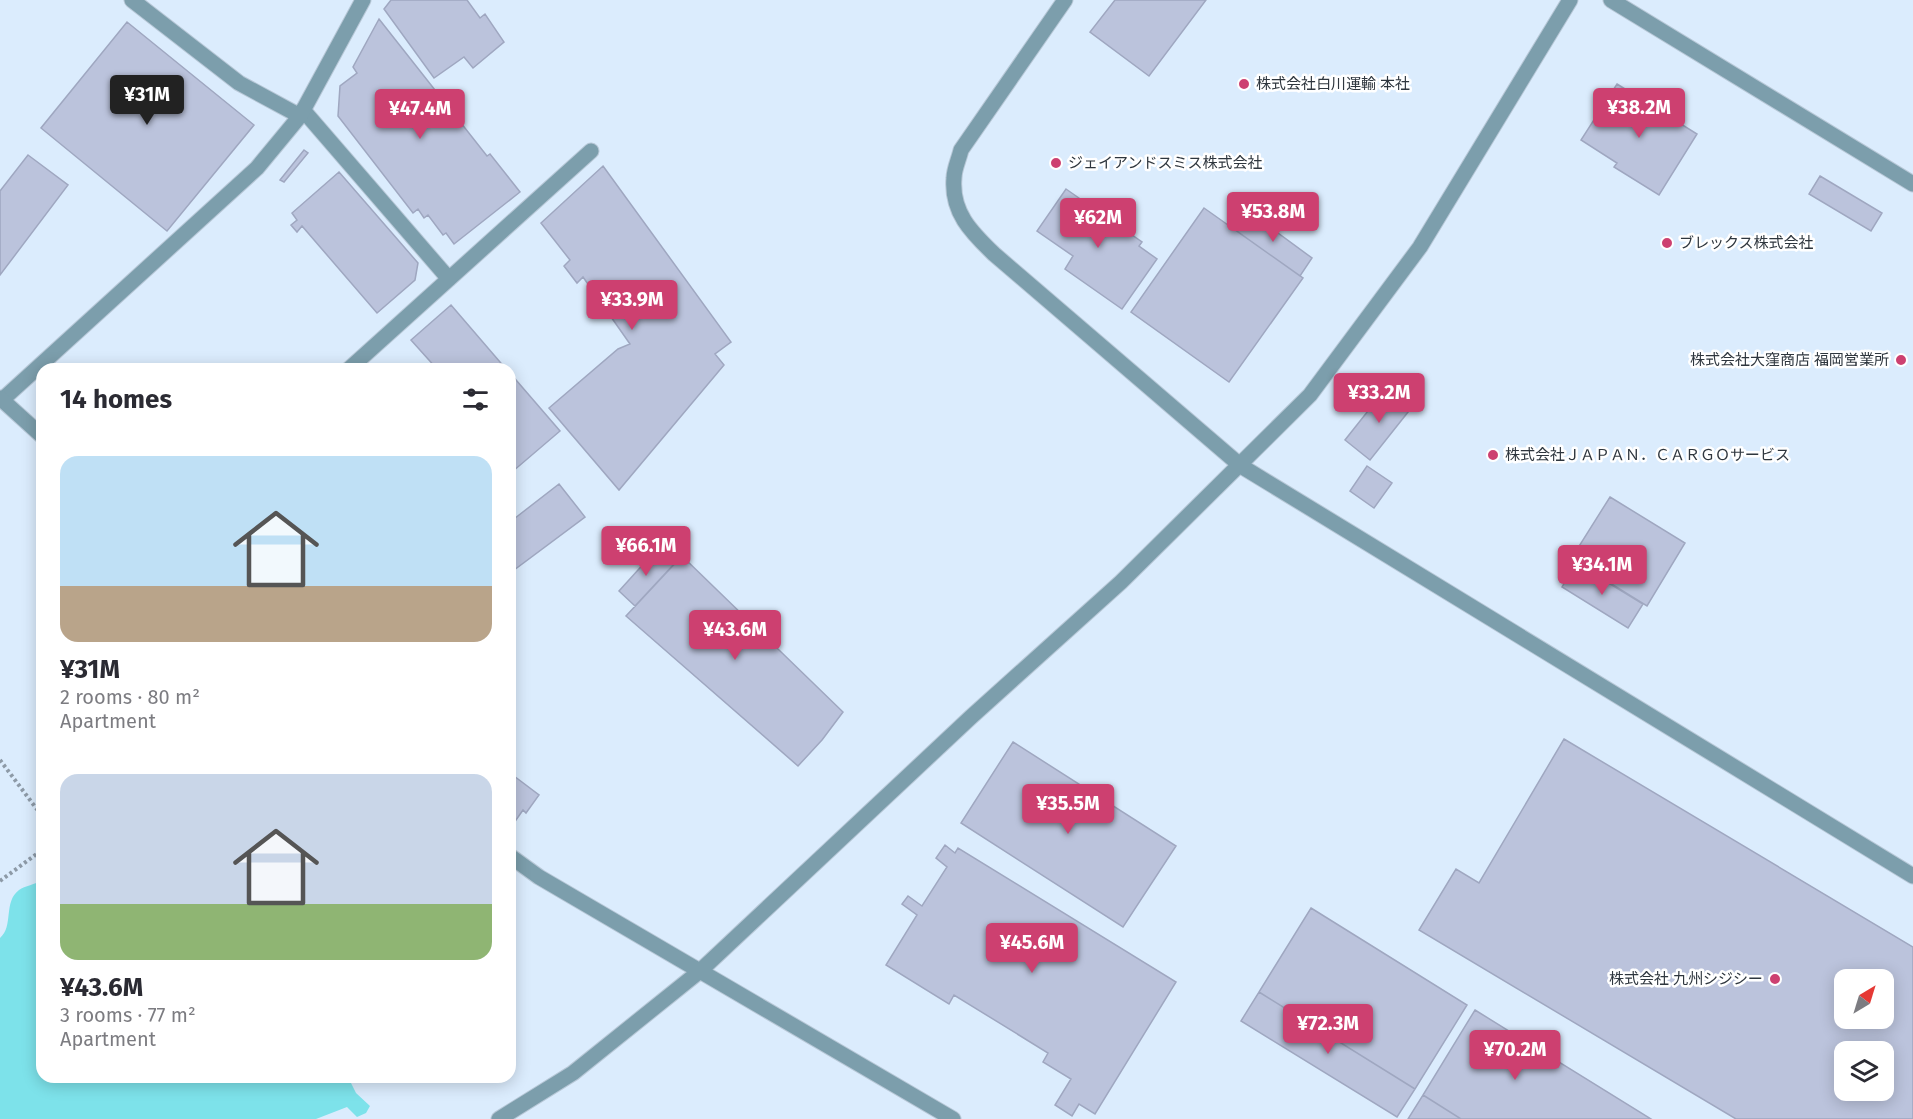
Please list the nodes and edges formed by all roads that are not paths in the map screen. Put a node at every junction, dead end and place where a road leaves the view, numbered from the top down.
1 (132, 0) edge
2 (363, 0) edge
3 (1065, 0) edge
4 (1570, 0) edge
5 (1611, 0) edge
6 (302, 113) junction
7 (591, 151) dead end
8 (1913, 184) edge
9 (448, 279) junction
10 (41, 363) edge
11 (356, 363) edge
12 (36, 367) edge
13 (1, 399) edge
14 (36, 431) edge
15 (1241, 465) junction
16 (516, 860) edge
17 (1913, 876) edge
18 (700, 971) junction
19 (499, 1119) edge
20 (953, 1119) edge

1 - 6 street
2 - 6 street
3 - 15 street
4 - 15 street
5 - 8 street
6 - 9 street
6 - 10 street
7 - 9 street
9 - 11 street
12 - 13 street
13 - 14 street
15 - 17 street
15 - 18 street
16 - 18 street
18 - 19 street
18 - 20 street

